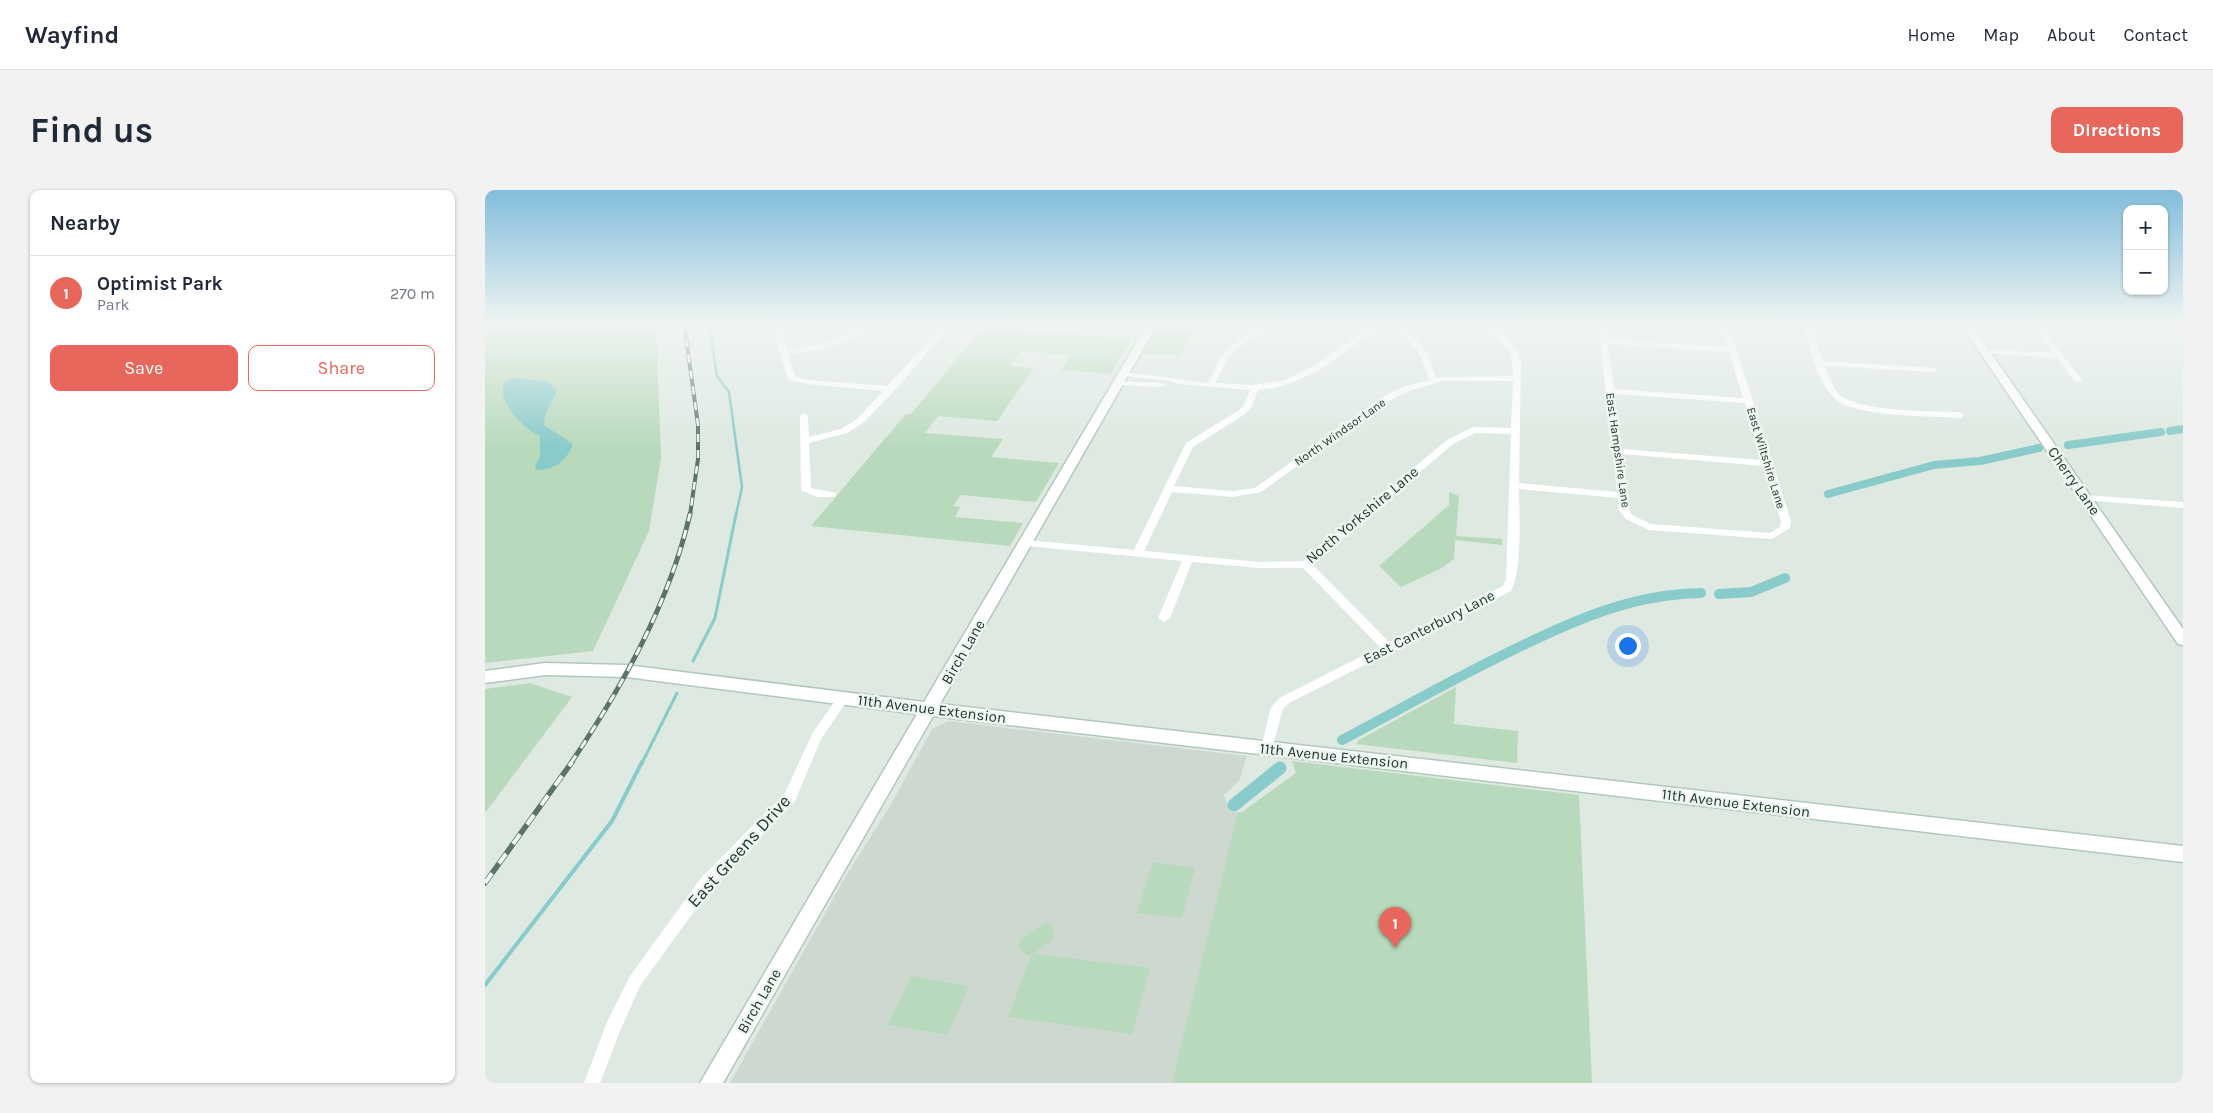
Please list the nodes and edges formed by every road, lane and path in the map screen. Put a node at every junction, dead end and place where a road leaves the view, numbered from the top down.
1 (787, 365) edge
2 (912, 365) edge
3 (1129, 365) edge
4 (1221, 365) edge
5 (1315, 365) edge
6 (1428, 365) edge
7 (1515, 365) edge
8 (1607, 365) edge
9 (1737, 365) edge
10 (1822, 365) edge
11 (1848, 365) edge
12 (1994, 365) edge
13 (2067, 365) edge
14 (1934, 370) dead end
15 (1121, 378) junction
16 (1516, 378) junction
17 (2078, 380) dead end
18 (1433, 381) junction
19 (1211, 384) junction
20 (891, 388) junction
21 (1255, 388) junction
22 (1610, 391) junction
23 (1748, 401) junction
24 (1960, 415) dead end
25 (803, 416) dead end
26 (1515, 431) junction
27 (805, 441) junction
28 (1617, 451) junction
29 (1767, 463) junction
30 (1516, 486) junction
31 (1169, 489) junction
32 (833, 495) dead end
33 (1622, 495) junction
34 (2086, 498) junction
35 (2183, 505) edge
36 (1629, 518) joint
37 (1027, 543) junction
38 (1138, 553) junction
39 (1189, 558) junction
40 (1306, 564) junction
41 (1164, 618) dead end
42 (2183, 640) edge
43 (1388, 648) junction
44 (485, 677) edge
45 (843, 698) junction
46 (930, 710) junction
47 (1267, 748) junction
48 (2183, 854) edge
49 (592, 1083) edge
50 (711, 1083) edge

1 - 20 street
2 - 20 street
3 - 15 street, Birch Lane
4 - 19 street
5 - 21 street
6 - 18 street
7 - 16 street, East Canterbury Lane
8 - 22 street, East Hampshire Lane
9 - 23 street, East Wiltshire Lane
10 - 24 street
11 - 14 street
12 - 34 street, Cherry Lane
13 - 17 street
15 - 19 street
15 - 37 street, Birch Lane
16 - 18 street, North Windsor Lane
16 - 26 street, East Canterbury Lane
18 - 31 street, North Windsor Lane
19 - 21 street
20 - 27 street
21 - 31 street
22 - 23 street
22 - 28 street, East Hampshire Lane
23 - 29 street, East Wiltshire Lane
25 - 27 street
26 - 30 street, East Canterbury Lane
26 - 40 street, North Yorkshire Lane
27 - 32 street
28 - 29 street
28 - 33 street, East Hampshire Lane
29 - 36 street, East Wiltshire Lane
30 - 33 street
30 - 43 street, East Canterbury Lane
31 - 38 street
33 - 36 street, East Hampshire Lane
34 - 35 street
34 - 42 street, Cherry Lane
37 - 38 street, North Yorkshire Lane
37 - 46 street, Birch Lane
38 - 39 street, North Yorkshire Lane
39 - 40 street, North Yorkshire Lane
39 - 41 street
40 - 43 street
43 - 47 street, East Canterbury Lane
44 - 45 street, 11th Avenue Extension
45 - 46 street, 11th Avenue Extension
45 - 49 street, East Greens Drive
46 - 47 street, 11th Avenue Extension
46 - 50 street, Birch Lane
47 - 48 street, 11th Avenue Extension

